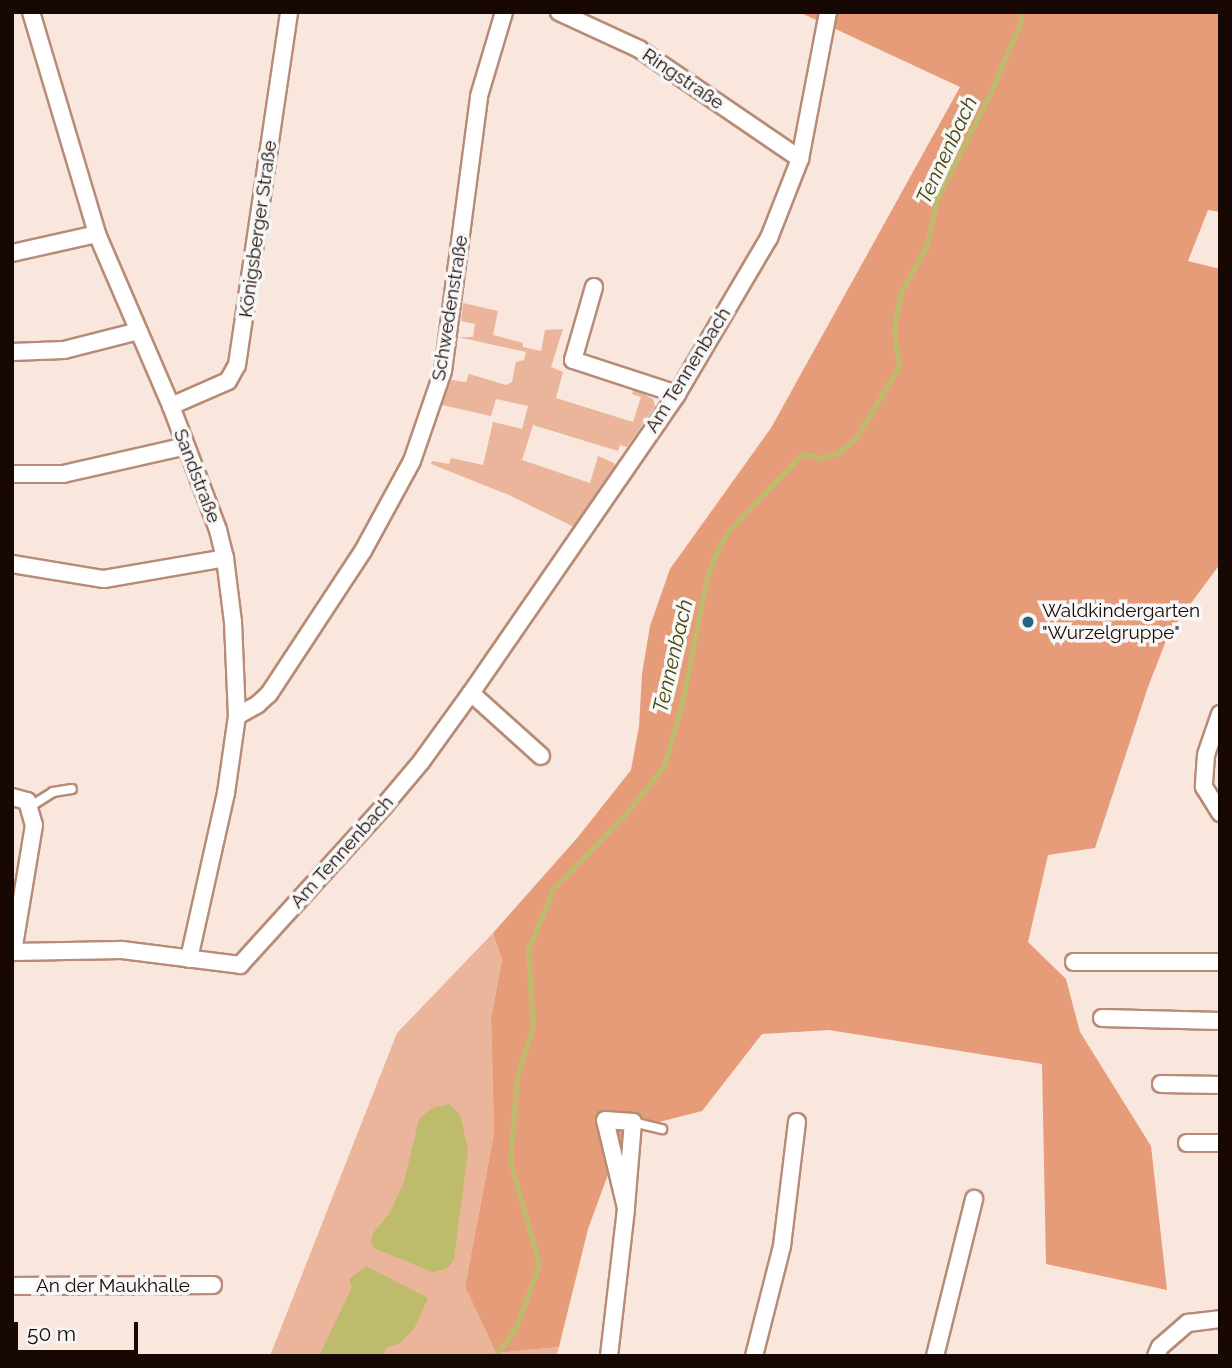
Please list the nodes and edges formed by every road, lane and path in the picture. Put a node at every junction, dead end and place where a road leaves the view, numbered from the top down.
1 (31, 12) edge
2 (289, 12) edge
3 (504, 12) edge
4 (559, 12) edge
5 (828, 12) edge
6 (800, 159) junction
7 (97, 234) junction
8 (12, 253) edge
9 (594, 287) dead end
10 (139, 331) junction
11 (12, 352) edge
12 (677, 394) junction
13 (171, 406) junction
14 (186, 446) junction
15 (12, 474) edge
16 (225, 558) junction
17 (12, 564) edge
18 (471, 693) junction
19 (1220, 714) edge
20 (237, 716) junction
21 (541, 756) dead end
22 (72, 789) dead end
23 (12, 797) edge
24 (30, 806) junction
25 (1220, 813) edge
26 (13, 952) edge
27 (189, 959) junction
28 (1074, 962) dead end
29 (1220, 962) edge
30 (1102, 1018) dead end
31 (1220, 1021) edge
32 (1161, 1084) dead end
33 (1220, 1085) edge
34 (633, 1122) junction
35 (797, 1122) dead end
36 (662, 1129) dead end
37 (1187, 1143) dead end
38 (1220, 1143) edge
39 (974, 1199) dead end
40 (626, 1209) junction
41 (213, 1285) dead end
42 (12, 1286) edge
43 (1220, 1319) edge
44 (609, 1356) edge
45 (754, 1356) edge
46 (935, 1356) edge
47 (1156, 1356) edge

1 - 7 street, Sandstraße
2 - 13 street, Königsberger Straße
3 - 20 street, Schwedenstraße
4 - 6 street, Ringstraße
5 - 6 street, Am Tennenbach
6 - 12 street, Am Tennenbach
7 - 8 street
7 - 10 street, Sandstraße
9 - 12 street
10 - 11 street
10 - 13 street, Sandstraße
12 - 18 street, Am Tennenbach
13 - 14 street, Sandstraße
14 - 15 street
14 - 16 street, Sandstraße
16 - 17 street
16 - 20 street, Sandstraße
18 - 21 street
18 - 27 street, Am Tennenbach
19 - 25 street
20 - 27 street, Sandstraße
22 - 24 lane
23 - 24 street
24 - 26 street
26 - 27 street
28 - 29 street
30 - 31 street
32 - 33 street
34 - 36 lane
34 - 40 street
34 - 40 street
35 - 45 street
37 - 38 street
39 - 46 street
40 - 44 street
41 - 42 street, An der Maukhalle
43 - 47 street

